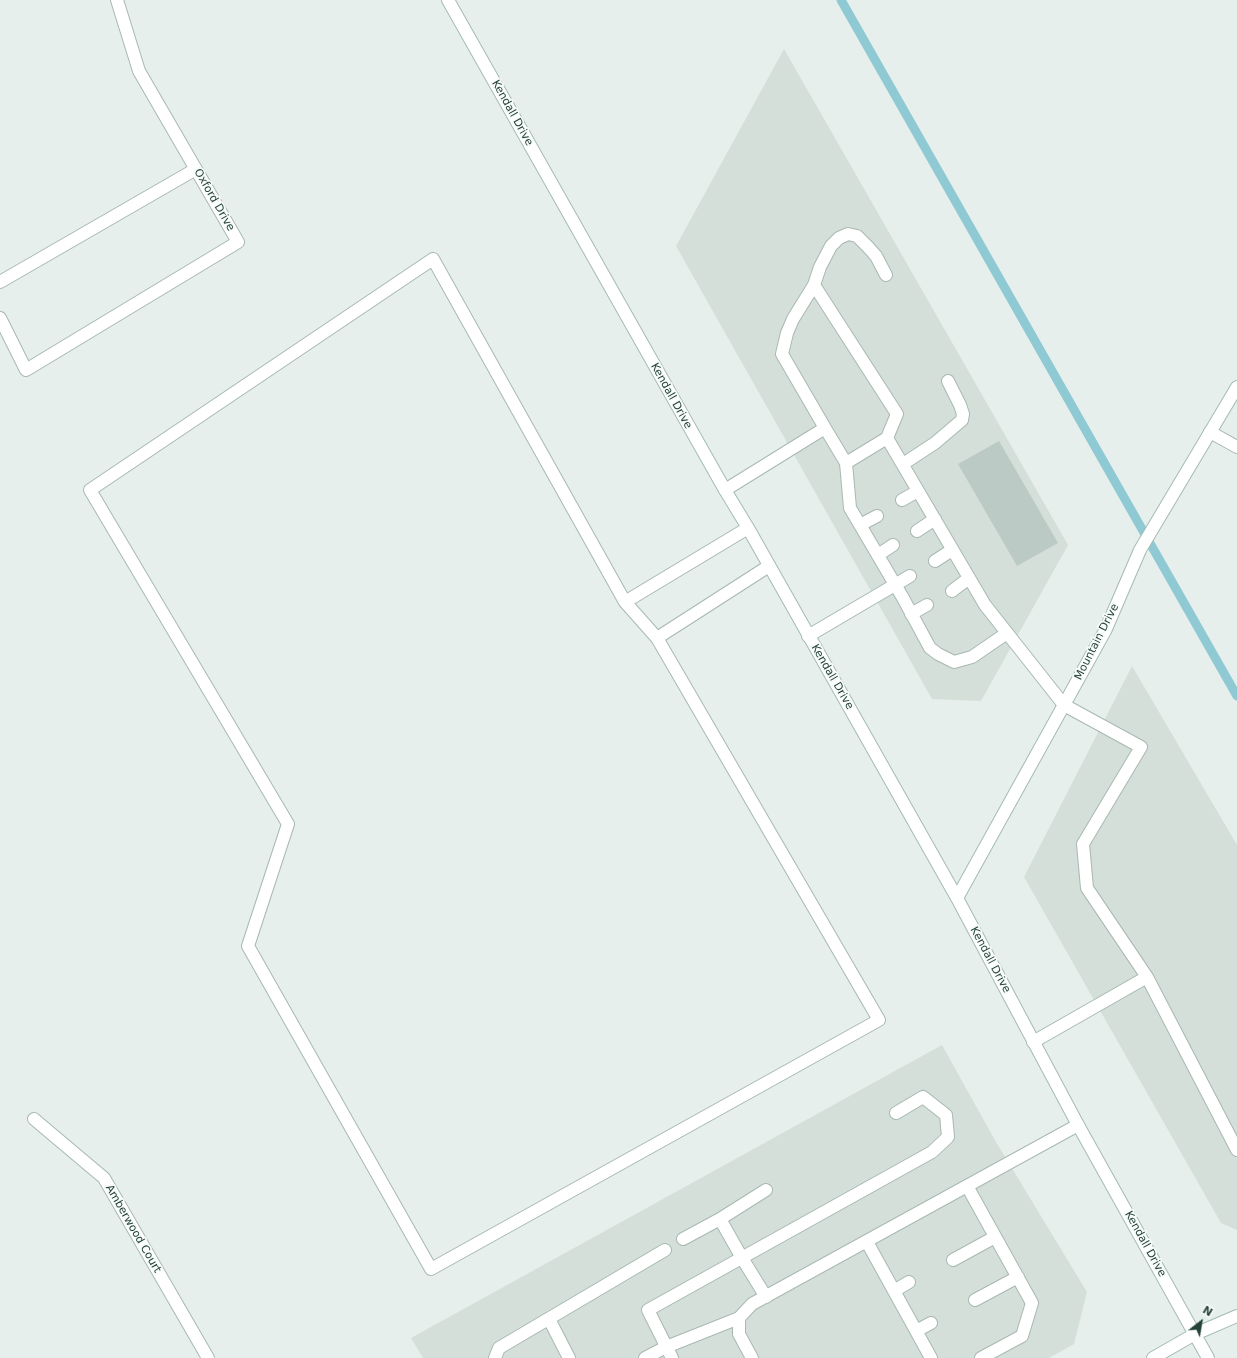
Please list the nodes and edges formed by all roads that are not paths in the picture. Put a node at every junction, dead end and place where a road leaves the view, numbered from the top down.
1 (117, 0) edge
2 (448, 0) edge
3 (196, 169) junction
4 (886, 275) dead end
5 (0, 282) edge
6 (814, 285) junction
7 (0, 318) edge
8 (948, 381) dead end
9 (1237, 387) edge
10 (825, 428) junction
11 (1210, 432) junction
12 (887, 438) junction
13 (1237, 448) edge
14 (846, 463) junction
15 (903, 464) junction
16 (725, 490) junction
17 (918, 491) junction
18 (902, 500) dead end
19 (877, 516) dead end
20 (935, 519) junction
21 (860, 525) junction
22 (748, 528) junction
23 (917, 531) dead end
24 (893, 545) dead end
25 (952, 550) junction
26 (878, 555) junction
27 (935, 561) dead end
28 (769, 566) junction
29 (910, 576) dead end
30 (969, 578) junction
31 (895, 586) junction
32 (952, 591) dead end
33 (625, 602) junction
34 (927, 605) dead end
35 (911, 614) junction
36 (1007, 633) junction
37 (808, 636) junction
38 (657, 638) junction
39 (1064, 705) junction
40 (957, 898) junction
41 (1147, 977) junction
42 (1033, 1042) junction
43 (896, 1114) dead end
44 (34, 1120) dead end
45 (1078, 1125) junction
46 (1237, 1150) edge
47 (967, 1186) junction
48 (766, 1190) dead end
49 (720, 1219) junction
50 (995, 1237) junction
51 (683, 1239) dead end
52 (866, 1242) junction
53 (665, 1250) dead end
54 (742, 1258) junction
55 (953, 1260) dead end
56 (1018, 1277) junction
57 (909, 1282) dead end
58 (894, 1291) junction
59 (766, 1297) junction
60 (975, 1300) dead end
61 (1237, 1316) edge
62 (739, 1318) junction
63 (549, 1319) junction
64 (931, 1324) dead end
65 (916, 1331) junction
66 (1195, 1334) junction
67 (666, 1347) junction
68 (208, 1358) edge
69 (495, 1358) edge
70 (569, 1358) edge
71 (645, 1358) edge
72 (672, 1358) edge
73 (752, 1358) edge
74 (931, 1358) edge
75 (981, 1358) edge
76 (1153, 1358) edge
77 (1208, 1358) edge

1 - 3 street, Oxford Drive
2 - 16 street, Kendall Drive
3 - 5 street
3 - 7 street, Oxford Drive
4 - 6 street
6 - 10 street
6 - 12 street
8 - 15 street
9 - 11 street, Mountain Drive
10 - 14 street
10 - 16 street
11 - 13 street
11 - 39 street, Mountain Drive
12 - 14 street
12 - 15 street
14 - 21 street
15 - 17 street
16 - 22 street, Kendall Drive
17 - 18 street
17 - 20 street
19 - 21 street
20 - 23 street
20 - 25 street
21 - 26 street
22 - 28 street, Kendall Drive
22 - 33 street
24 - 26 street
25 - 27 street
25 - 30 street
26 - 31 street
28 - 37 street, Kendall Drive
28 - 38 street
29 - 31 street
30 - 32 street
30 - 36 street
31 - 35 street
31 - 37 street
33 - 38 street
33 - 38 street
34 - 35 street
35 - 36 street
36 - 39 street
37 - 40 street, Kendall Drive
39 - 40 street, Mountain Drive
39 - 41 street
40 - 42 street, Kendall Drive
41 - 42 street
41 - 46 street
42 - 45 street, Kendall Drive
43 - 54 street
44 - 68 street, Amberwood Court
45 - 47 street
45 - 66 street, Kendall Drive
47 - 50 street
47 - 52 street
48 - 49 street
49 - 51 street
49 - 54 street
50 - 55 street
50 - 56 street
52 - 58 street
52 - 59 street
53 - 63 street
54 - 59 street
54 - 67 street
56 - 60 street
56 - 75 street
57 - 58 street
58 - 65 street
59 - 62 street
61 - 66 street
62 - 67 street
62 - 73 street
63 - 69 street
63 - 70 street
64 - 65 street
65 - 74 street
66 - 76 street
66 - 77 street, Kendall Drive
67 - 71 street
67 - 72 street

